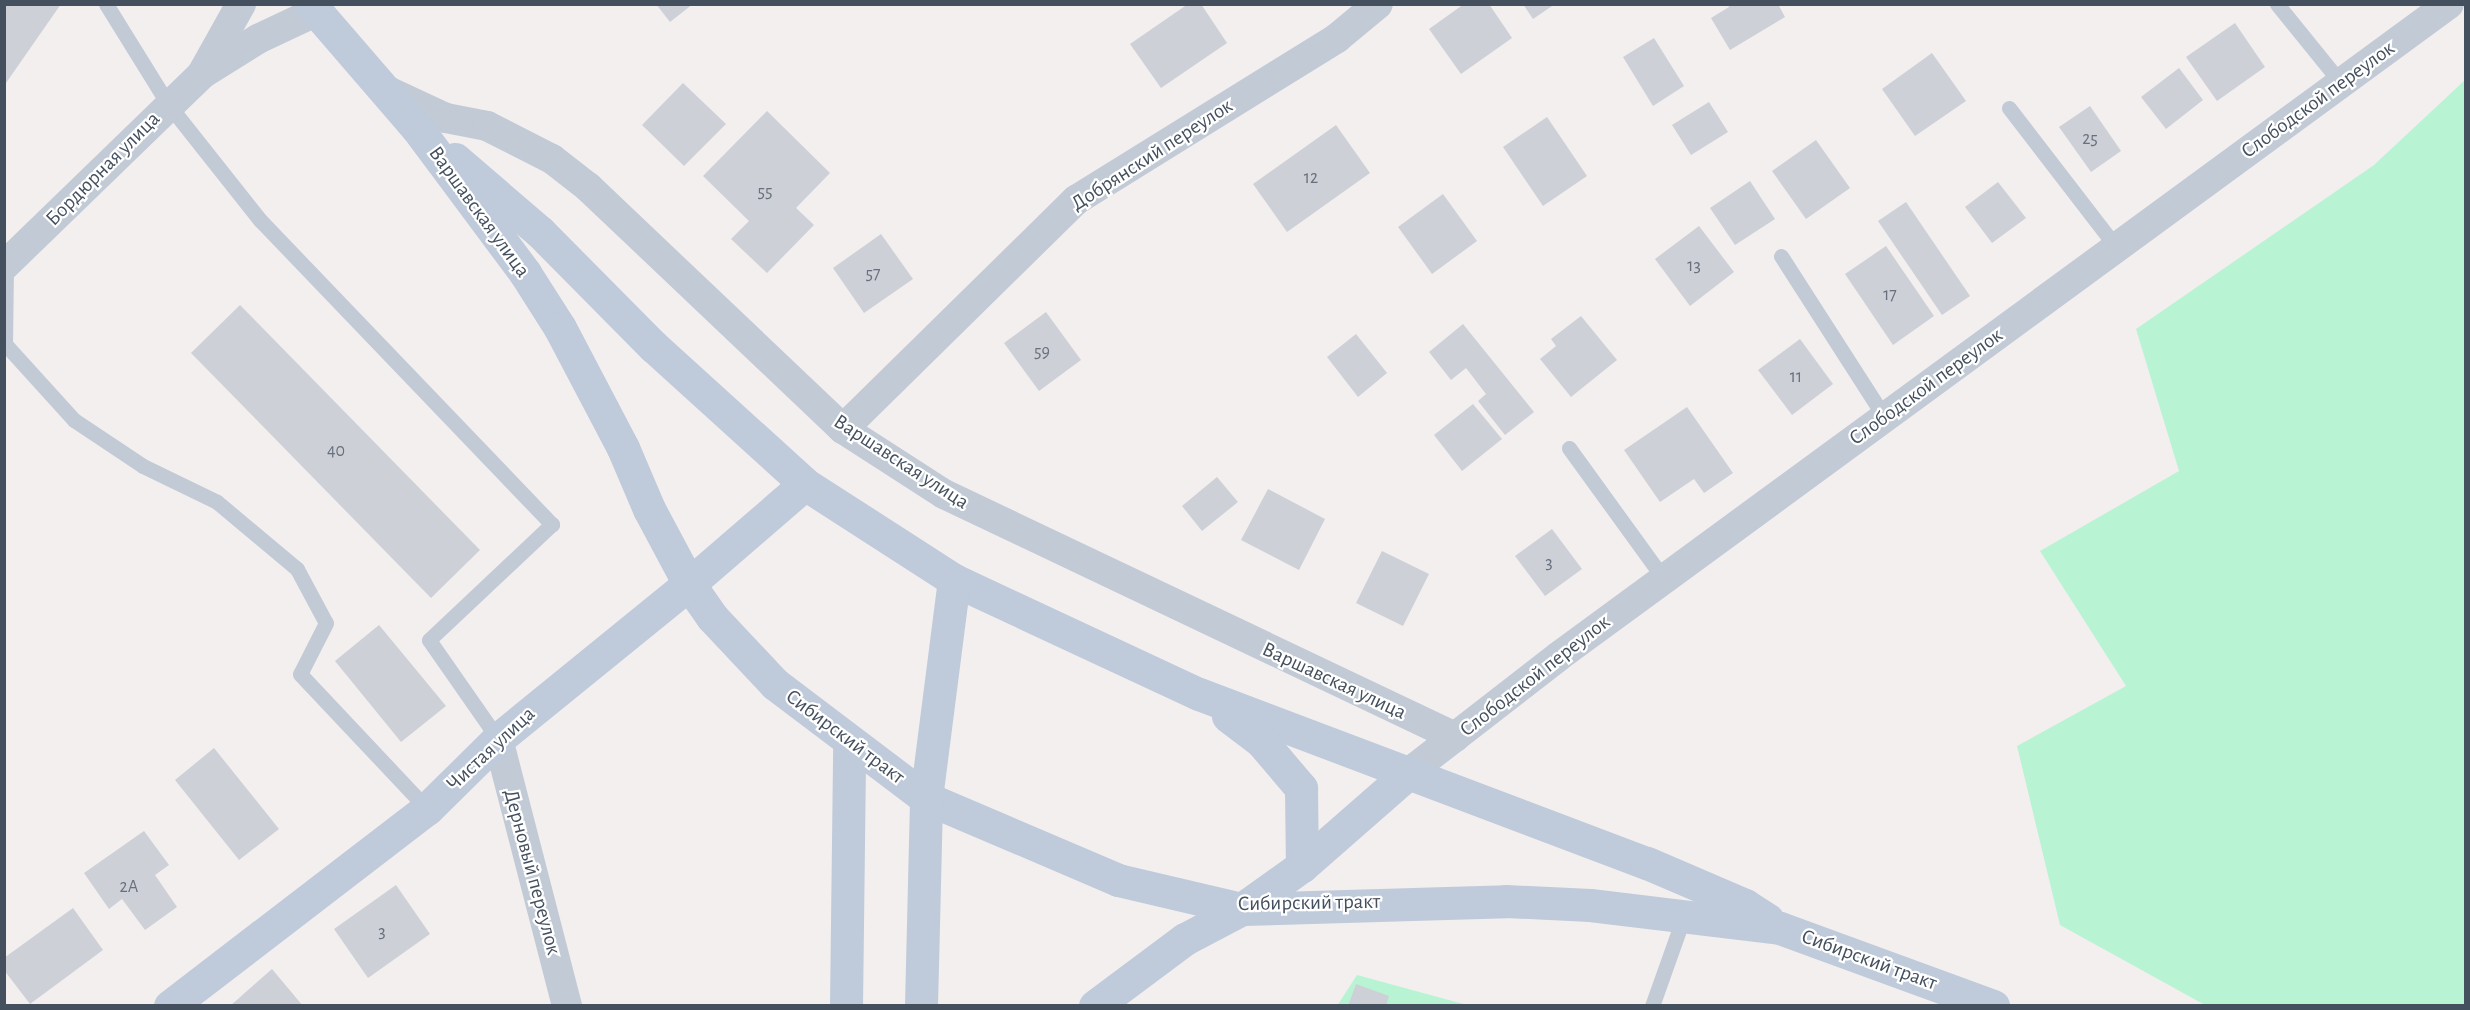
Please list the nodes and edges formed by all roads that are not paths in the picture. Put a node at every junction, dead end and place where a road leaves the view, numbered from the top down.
1 (106, 4) edge
2 (241, 4) edge
3 (1378, 4) edge
4 (2277, 4) edge
5 (2449, 4) edge
6 (313, 8) edge
7 (202, 74) junction
8 (2341, 83) junction
9 (377, 84) junction
10 (168, 104) junction
11 (2009, 108) dead end
12 (417, 128) junction
13 (2118, 248) junction
14 (1781, 256) dead end
15 (5, 266) edge
16 (1885, 418) junction
17 (843, 429) junction
18 (1569, 448) dead end
19 (805, 484) junction
20 (1664, 579) junction
21 (954, 580) junction
22 (689, 585) junction
23 (1199, 694) junction
24 (1455, 737) junction
25 (498, 739) junction
26 (849, 743) junction
27 (1407, 774) junction
28 (926, 798) junction
29 (427, 809) junction
30 (1302, 866) junction
31 (1242, 909) junction
32 (1684, 916) junction
33 (1780, 928) junction
34 (170, 1005) edge
35 (567, 1005) edge
36 (846, 1005) edge
37 (921, 1005) edge
38 (1095, 1005) edge
39 (1652, 1005) edge
40 (1993, 1005) edge

1 - 10 lane
2 - 7 street, Бордюрная улица
3 - 17 street, Добрянский переулок
4 - 8 lane
5 - 8 street, Слободской переулок
6 - 7 street, Бордюрная улица
6 - 9 main road, Варшавская улица
7 - 10 street, Бордюрная улица
8 - 13 street, Слободской переулок
9 - 12 main road, Варшавская улица
9 - 17 street, Варшавская улица
10 - 15 street, Бордюрная улица
10 - 25 lane
11 - 13 lane
12 - 19 main road, Варшавская улица
12 - 22 main road, Варшавская улица
13 - 16 street, Слободской переулок
14 - 16 lane
15 - 29 lane
16 - 20 street, Слободской переулок
17 - 24 street, Варшавская улица
18 - 20 lane
19 - 21 main road, Сибирский тракт
19 - 22 main road, Чистая улица
20 - 24 street, Слободской переулок
21 - 23 main road, Сибирский тракт
21 - 28 main road
22 - 25 main road, Чистая улица
22 - 26 main road, Сибирский тракт
23 - 27 main road, Сибирский тракт
23 - 30 main road
24 - 27 street, Слободской переулок
25 - 29 main road, Чистая улица
25 - 35 street, Дерновый переулок
26 - 28 main road, Сибирский тракт
26 - 36 main road
27 - 30 main road
27 - 33 main road, Сибирский тракт
28 - 31 main road, Сибирский тракт
28 - 37 main road
29 - 34 main road, Чистая улица
30 - 31 main road
31 - 32 main road, Сибирский тракт
31 - 38 main road
32 - 33 main road, Сибирский тракт
32 - 39 lane
33 - 40 main road, Сибирский тракт

